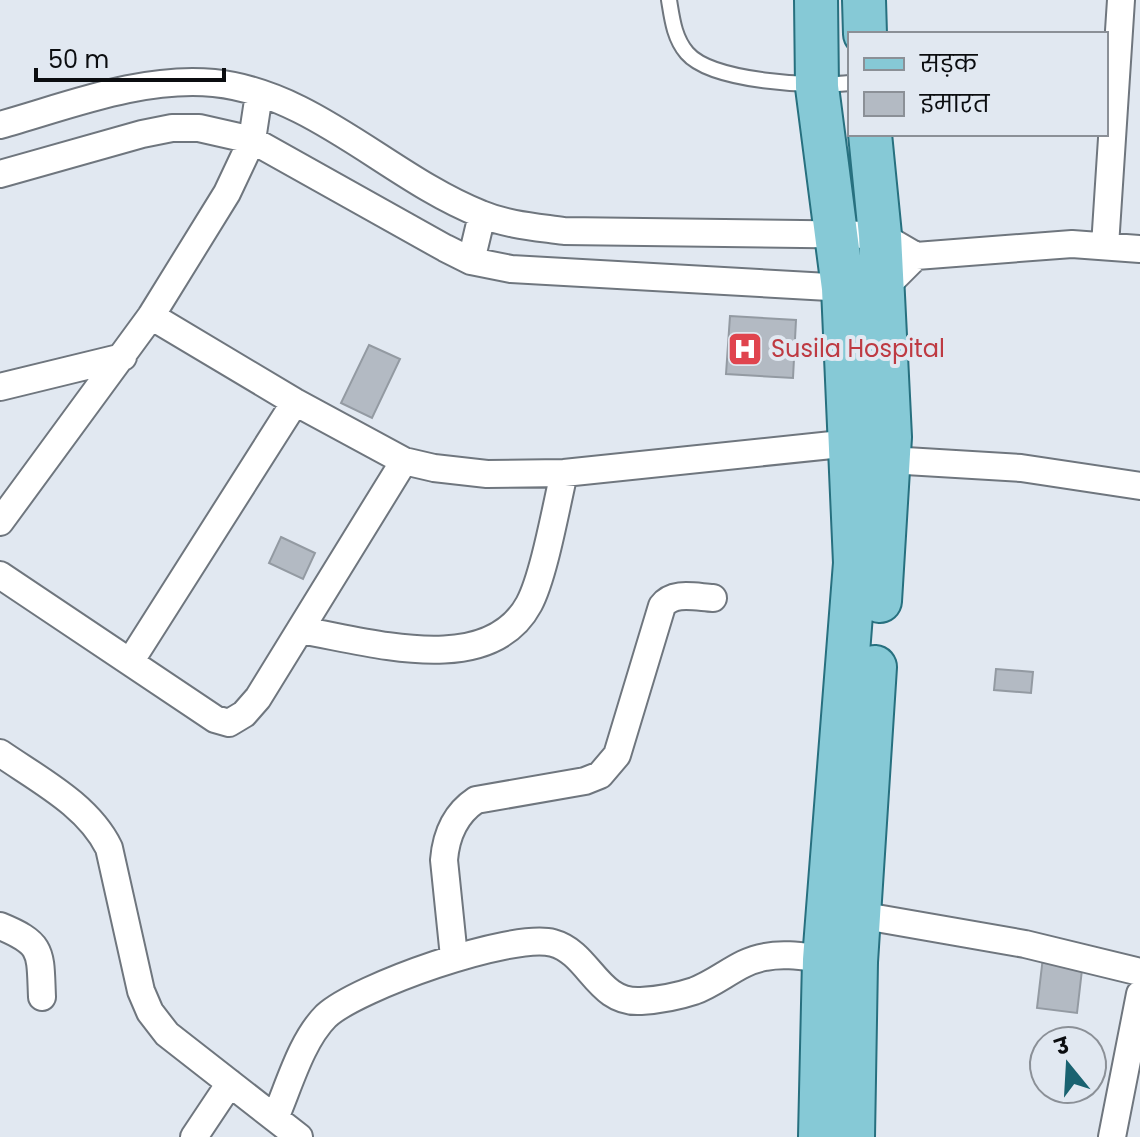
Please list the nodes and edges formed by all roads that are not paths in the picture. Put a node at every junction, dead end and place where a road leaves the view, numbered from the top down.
1 (669, 0) edge
2 (816, 0) edge
3 (864, 0) edge
4 (1121, 0) edge
5 (865, 32) edge
6 (834, 85) edge
7 (259, 94) junction
8 (0, 125) edge
9 (870, 136) edge
10 (252, 140) junction
11 (0, 174) edge
12 (482, 215) junction
13 (838, 235) junction
14 (880, 235) junction
15 (1105, 246) junction
16 (1140, 249) edge
17 (916, 256) junction
18 (471, 261) junction
19 (862, 289) junction
20 (151, 316) junction
21 (123, 357) junction
22 (0, 387) edge
23 (295, 402) junction
24 (851, 443) junction
25 (889, 460) junction
26 (404, 461) junction
27 (564, 473) junction
28 (1140, 486) edge
29 (0, 522) edge
30 (0, 575) edge
31 (713, 598) dead end
32 (300, 630) junction
33 (130, 662) junction
34 (0, 753) edge
35 (859, 915) junction
36 (0, 926) edge
37 (454, 957) junction
38 (840, 961) junction
39 (1140, 972) edge
40 (1140, 994) edge
41 (42, 997) dead end
42 (1136, 1036) edge
43 (230, 1083) junction
44 (1130, 1097) edge
45 (275, 1118) junction
46 (194, 1137) edge
47 (299, 1137) edge
48 (820, 1137) edge
49 (853, 1137) edge
50 (1112, 1137) edge

1 - 6 lane
2 - 6 main road
3 - 5 main road
4 - 15 street
6 - 13 main road
7 - 8 street
7 - 10 street
7 - 12 street
9 - 14 main road
10 - 11 street
10 - 18 street
10 - 20 street
12 - 13 street
12 - 18 street
13 - 14 street
13 - 19 main road
14 - 17 street
14 - 19 main road
15 - 16 street
15 - 17 street
17 - 19 street
18 - 19 street
19 - 24 main road
19 - 25 main road
20 - 21 street
20 - 23 street
21 - 22 street
21 - 29 street
23 - 26 street
23 - 33 street
24 - 27 street
24 - 38 main road
25 - 28 street
25 - 35 main road
26 - 27 street
26 - 32 street
27 - 32 street
30 - 33 street
31 - 37 street
32 - 33 street
34 - 43 street
35 - 38 main road
35 - 39 street
36 - 41 street
37 - 38 street
37 - 45 street
38 - 48 main road
38 - 49 main road
40 - 42 street
42 - 44 street
43 - 45 street
43 - 46 street
44 - 50 street
45 - 47 street

